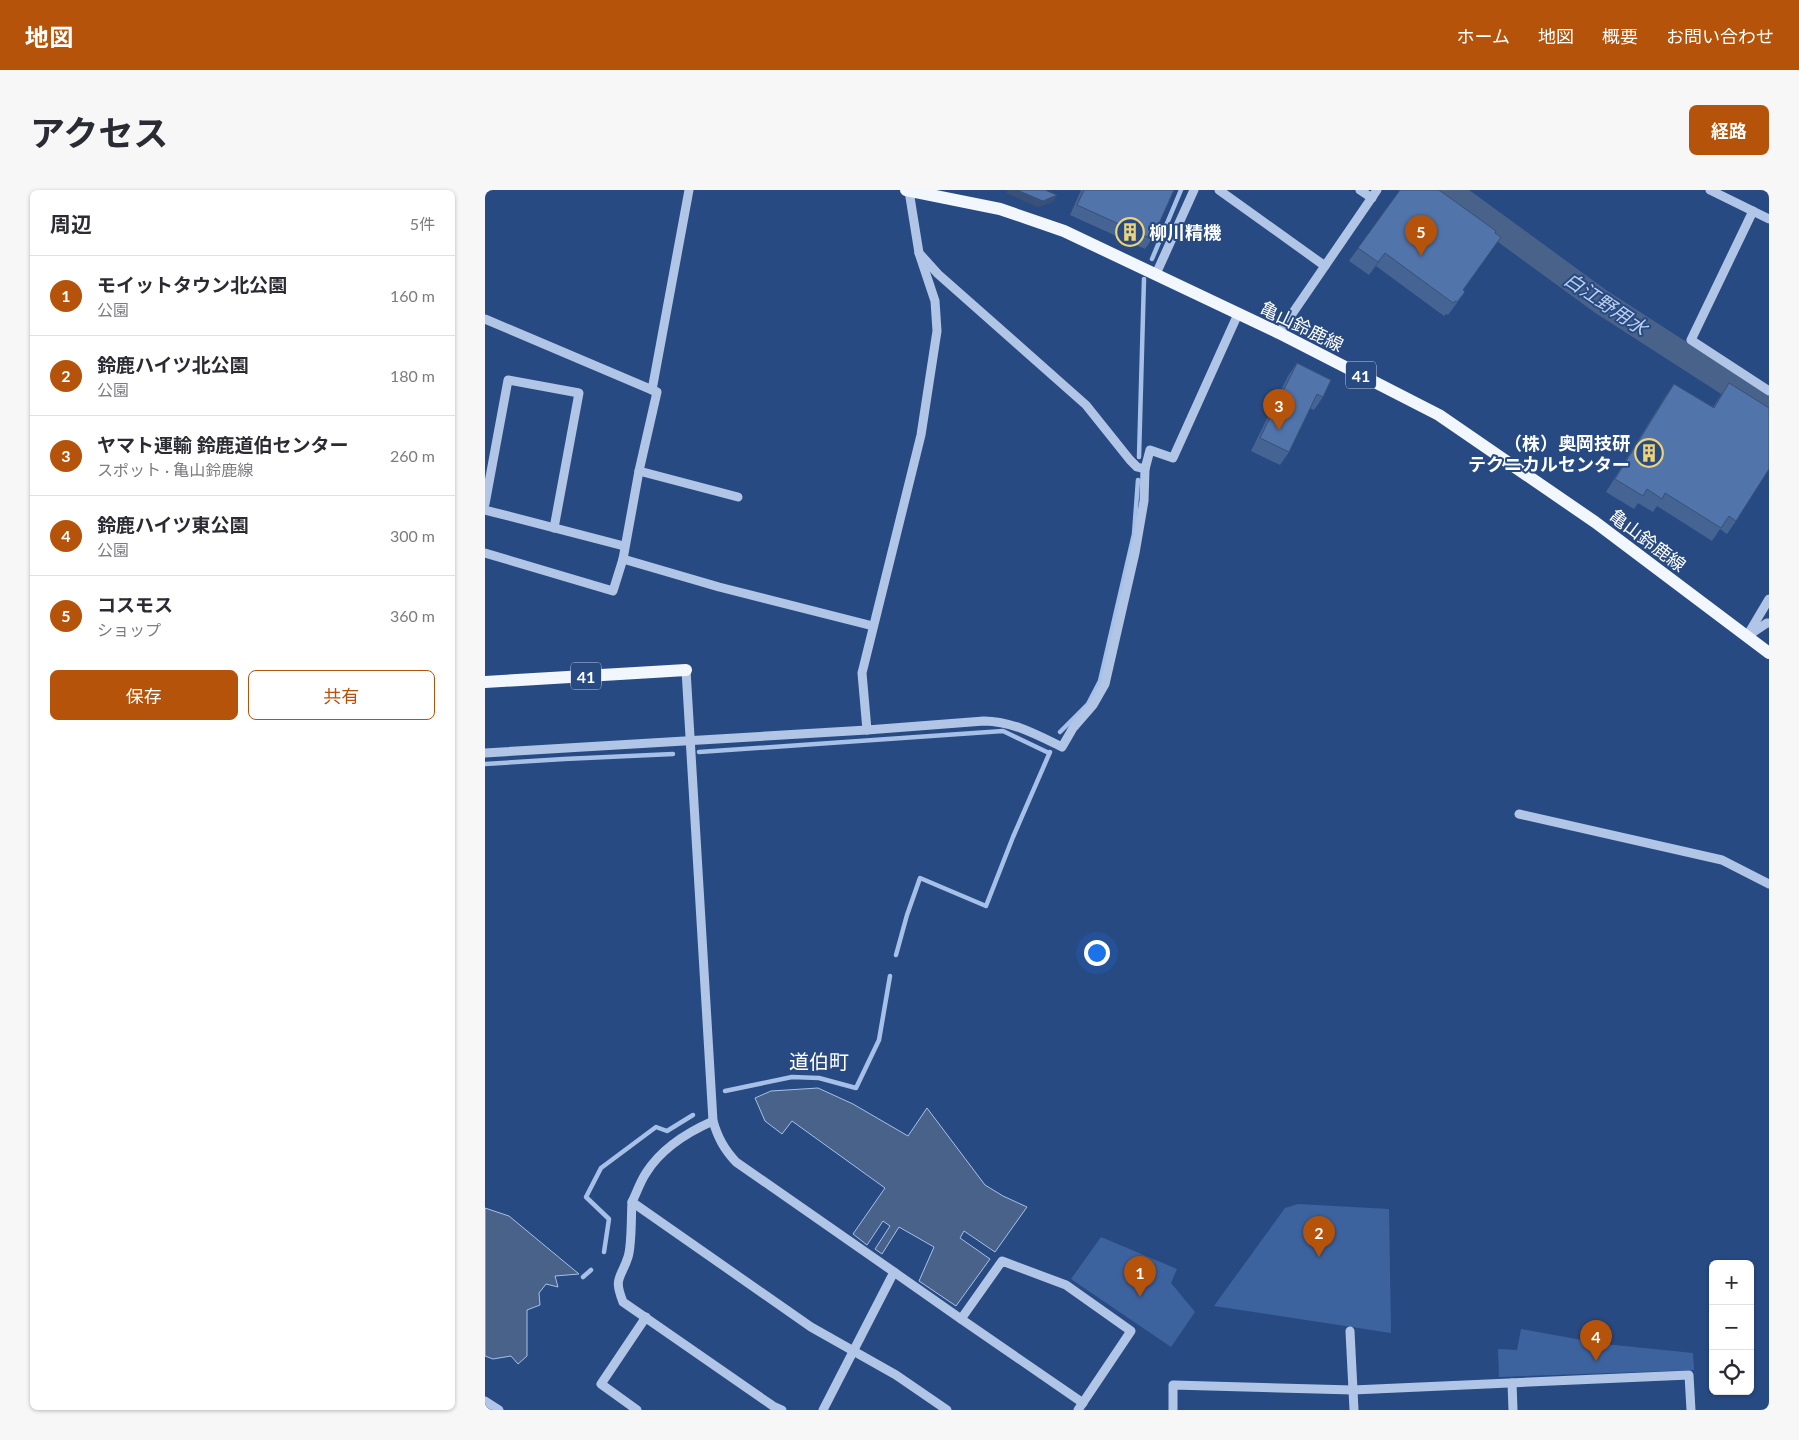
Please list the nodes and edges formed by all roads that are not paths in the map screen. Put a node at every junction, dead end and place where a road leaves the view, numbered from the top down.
1 (689, 190) edge
2 (1194, 190) edge
3 (1219, 190) edge
4 (1361, 190) edge
5 (1377, 190) edge
6 (1710, 190) edge
7 (913, 191) edge
8 (1372, 198) junction
9 (1753, 211) junction
10 (1769, 219) edge
11 (919, 253) junction
12 (1325, 266) junction
13 (1156, 274) junction
14 (1239, 314) junction
15 (485, 318) edge
16 (1279, 333) junction
17 (651, 390) junction
18 (1769, 391) edge
19 (1145, 469) junction
20 (639, 471) junction
21 (739, 497) dead end
22 (485, 504) edge
23 (485, 510) edge
24 (554, 528) junction
25 (624, 546) junction
26 (485, 553) edge
27 (623, 559) junction
28 (1769, 599) edge
29 (1769, 623) edge
30 (873, 626) junction
31 (1747, 636) junction
32 (1769, 653) edge
33 (686, 670) joint
34 (485, 682) edge
35 (867, 730) junction
36 (690, 741) junction
37 (485, 753) edge
38 (1519, 814) dead end
39 (1769, 884) edge
40 (713, 1121) junction
41 (632, 1202) junction
42 (893, 1272) junction
43 (646, 1317) junction
44 (961, 1319) junction
45 (1350, 1331) dead end
46 (854, 1350) junction
47 (1512, 1384) junction
48 (1353, 1390) junction
49 (485, 1401) edge
50 (1081, 1407) edge
51 (499, 1410) edge
52 (637, 1410) edge
53 (782, 1410) edge
54 (823, 1410) edge
55 (947, 1410) edge
56 (1173, 1410) edge
57 (1353, 1410) edge
58 (1513, 1410) edge
59 (1691, 1410) edge

1 - 17 street
2 - 13 street
3 - 12 street
4 - 8 street
5 - 8 street
6 - 9 street
7 - 11 street
7 - 13 main road, 亀山鈴鹿線 / 41
8 - 12 street
9 - 10 street
9 - 18 street
11 - 19 street
11 - 30 street
12 - 16 street
13 - 14 main road, 亀山鈴鹿線 / 41
14 - 16 main road, 亀山鈴鹿線 / 41
14 - 19 street
15 - 17 street
16 - 31 main road, 亀山鈴鹿線 / 41
17 - 20 street
19 - 35 street
20 - 21 street
20 - 25 street
22 - 24 street
23 - 24 street
24 - 25 street
25 - 27 street
26 - 27 street
27 - 30 street
28 - 31 street
29 - 31 street
30 - 35 street
31 - 32 main road, 亀山鈴鹿線 / 41
33 - 34 main road, 41
33 - 36 street
35 - 36 street
36 - 37 street
36 - 40 street
38 - 39 street
40 - 41 street
40 - 42 street
41 - 43 street
41 - 46 street
42 - 44 street
42 - 46 street
43 - 52 street
43 - 53 street
44 - 50 street
44 - 50 street
45 - 48 street
46 - 54 street
46 - 55 street
47 - 48 street
47 - 58 street
47 - 59 street
48 - 56 street
48 - 57 street
49 - 51 street

